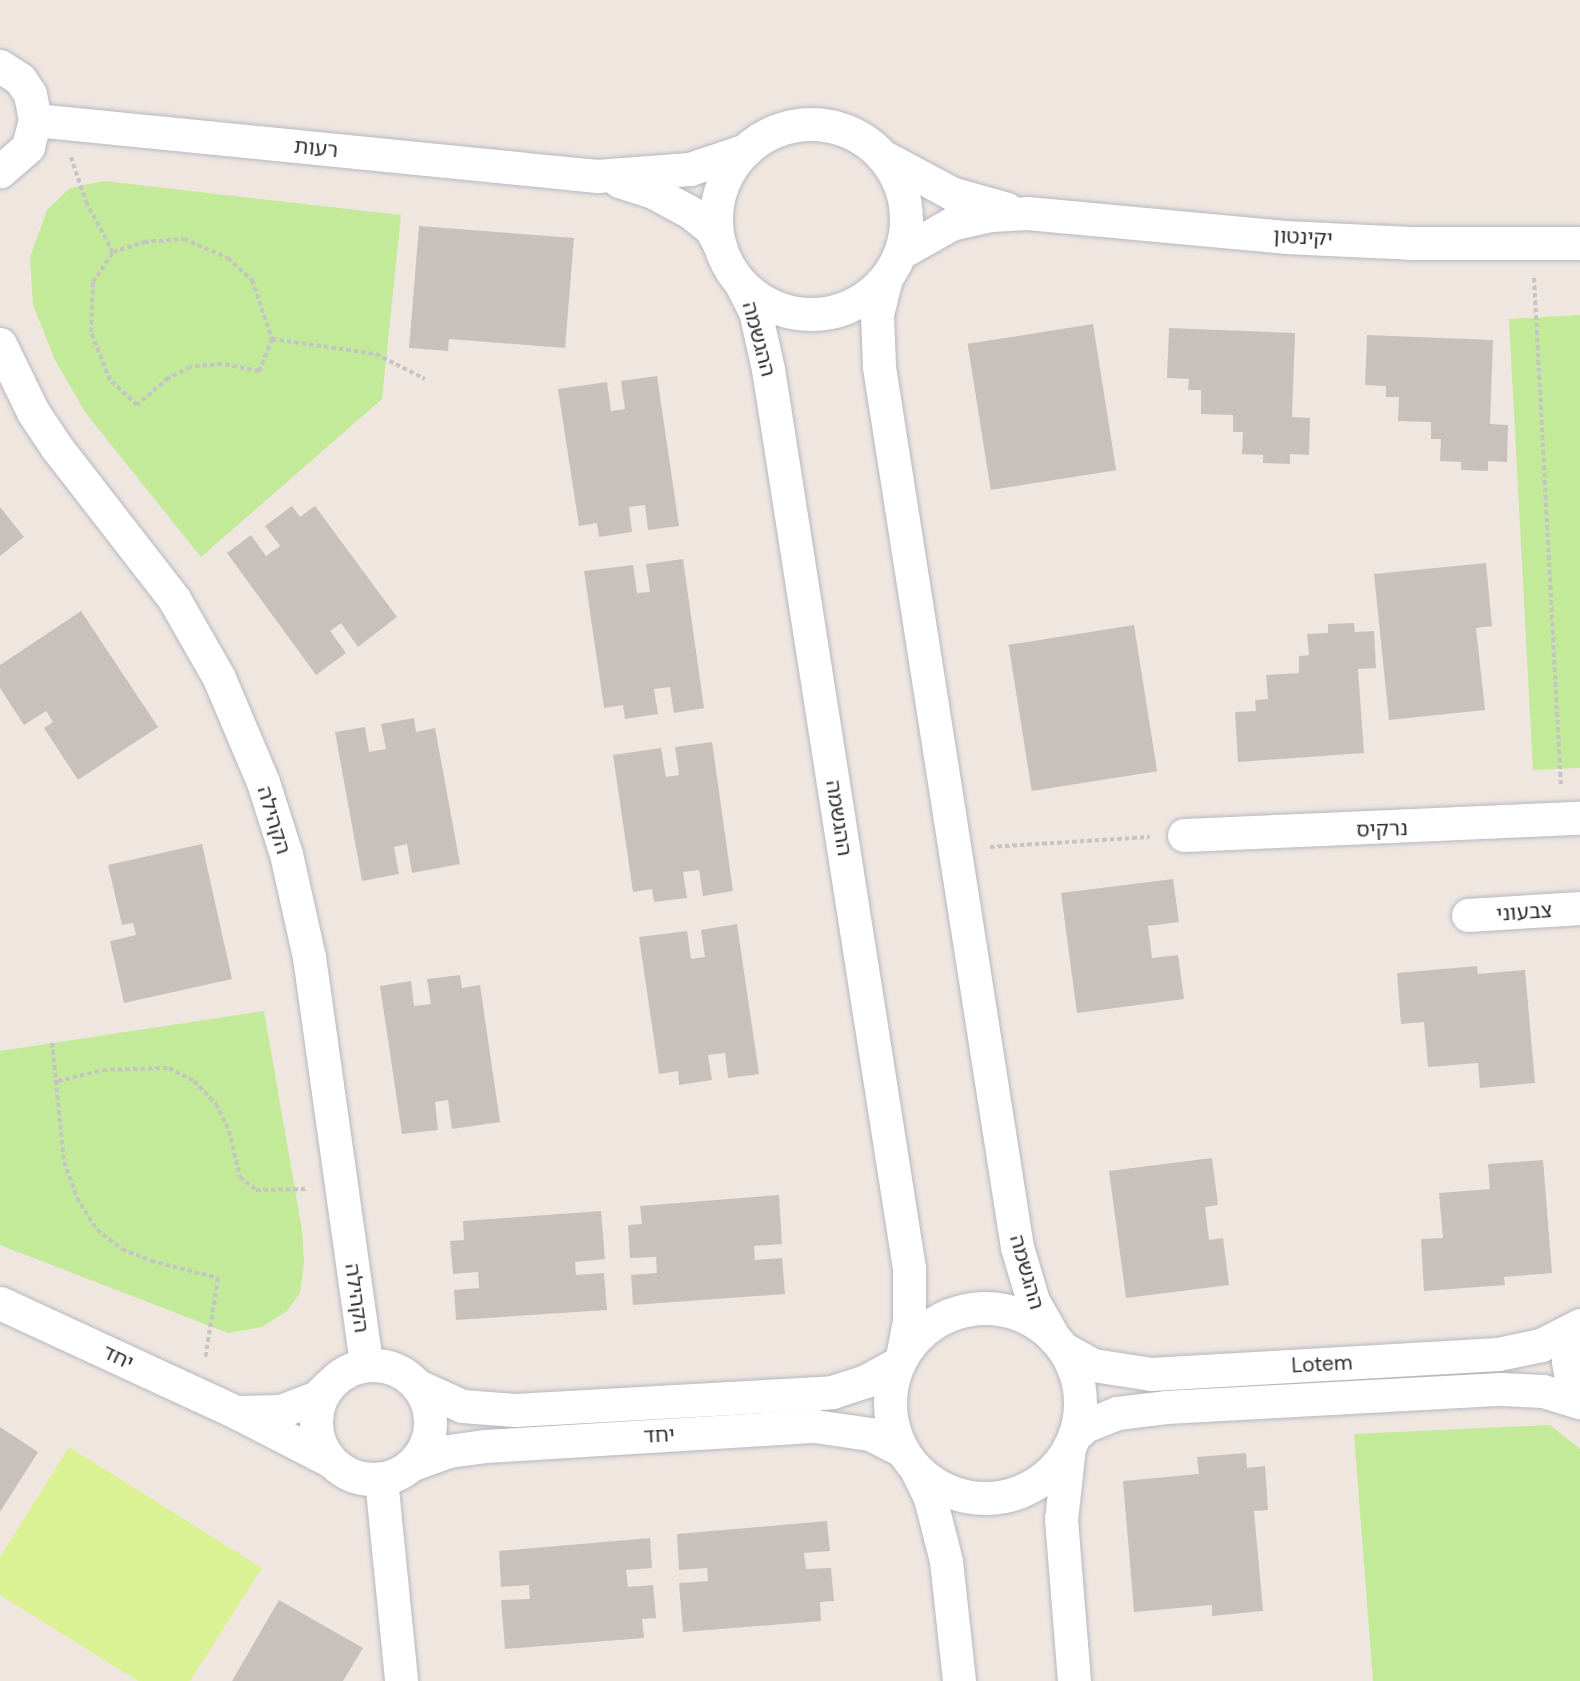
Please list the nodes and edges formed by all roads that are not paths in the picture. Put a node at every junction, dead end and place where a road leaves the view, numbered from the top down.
1 (0, 66) edge
2 (50, 122) junction
3 (746, 150) junction
4 (881, 155) junction
5 (0, 171) edge
6 (597, 176) junction
7 (1027, 213) junction
8 (1580, 243) edge
9 (720, 246) junction
10 (893, 265) junction
11 (741, 284) junction
12 (0, 344) edge
13 (1571, 819) edge
14 (1184, 835) road end
15 (1580, 908) edge
16 (1468, 915) dead end
17 (0, 1303) edge
18 (1580, 1327) edge
19 (1059, 1344) junction
20 (900, 1360) junction
21 (366, 1365) junction
22 (328, 1386) junction
23 (418, 1386) junction
24 (1580, 1398) edge
25 (1580, 1402) edge
26 (236, 1412) junction
27 (1072, 1441) junction
28 (909, 1459) junction
29 (331, 1461) junction
30 (412, 1464) junction
31 (381, 1479) junction
32 (401, 1681) edge
33 (959, 1681) edge
34 (1074, 1681) edge

1 - 2 street
2 - 5 street
2 - 6 street, רעות
3 - 4 street
3 - 6 street, רעות
3 - 9 street
4 - 7 street, יקינטון
4 - 10 street
6 - 9 street, רעות
7 - 8 street, יקינטון
7 - 10 street, יקינטון
9 - 11 street
10 - 11 street
10 - 19 street, ההגשמה
11 - 20 street, ההגשמה
12 - 21 street, הקהילה
13 - 14 street, נרקיס
15 - 16 street, צבעוני
17 - 26 street, יחד
18 - 19 street, Lotem
18 - 24 street
19 - 20 street
19 - 27 street
20 - 23 street, יחד
20 - 28 street
21 - 22 street
21 - 23 street
22 - 26 street, יחד
22 - 29 street
23 - 30 street
25 - 27 street, Lotem
26 - 29 street, יחד
27 - 28 street
27 - 34 street
28 - 30 street, יחד
28 - 33 street
29 - 31 street
30 - 31 street
31 - 32 street

